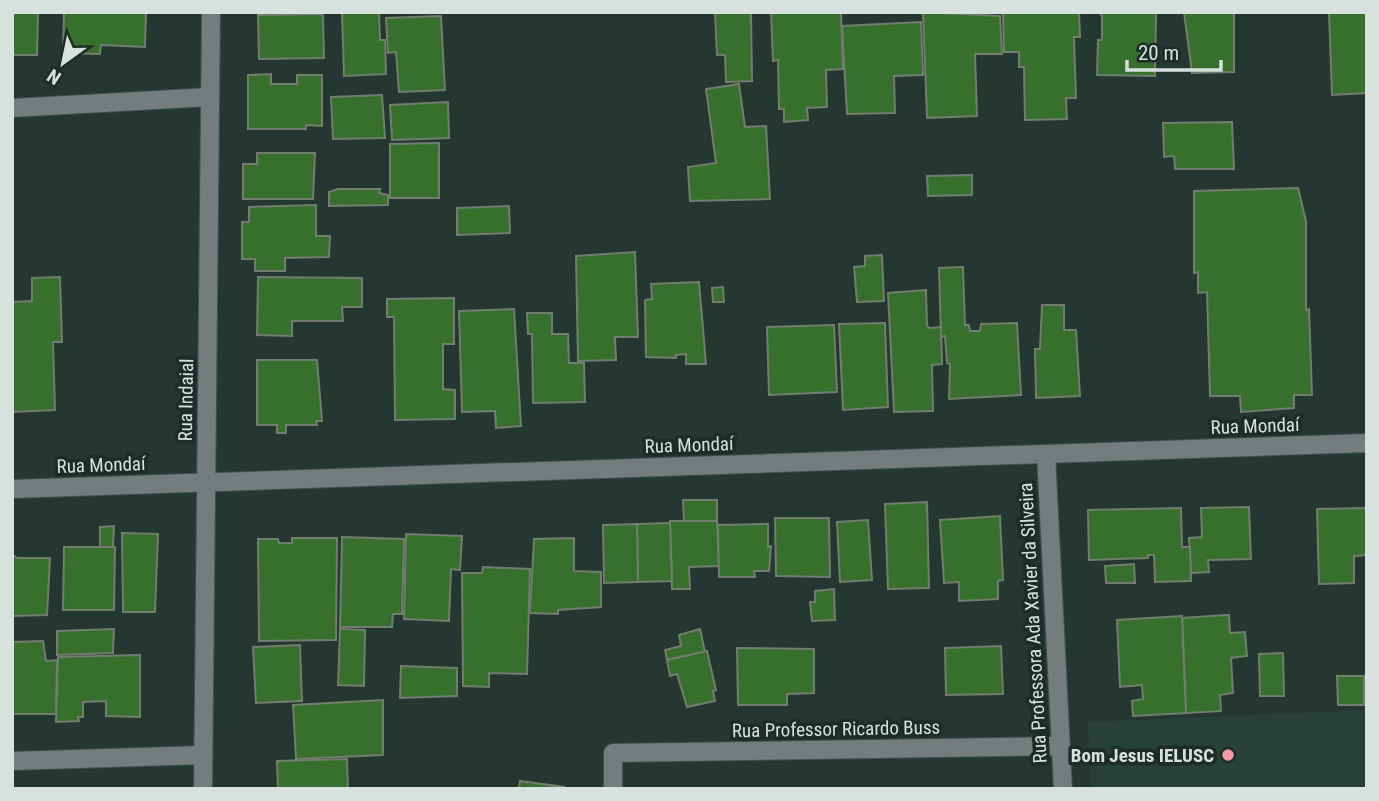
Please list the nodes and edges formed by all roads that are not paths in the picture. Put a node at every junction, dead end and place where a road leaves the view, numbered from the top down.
1 (211, 12) edge
2 (210, 97) junction
3 (12, 108) edge
4 (1367, 443) edge
5 (1046, 454) junction
6 (206, 482) junction
7 (12, 489) edge
8 (1060, 746) junction
9 (204, 755) junction
10 (12, 761) edge
11 (203, 789) edge
12 (613, 789) edge
13 (1063, 789) edge

1 - 2 street, Rua Indaial
2 - 3 street
2 - 6 street, Rua Indaial
4 - 5 street, Rua Mondaí
5 - 6 street, Rua Mondaí
5 - 8 street, Rua Professora Ada Xavier da Silveira
6 - 7 street, Rua Mondaí
6 - 9 street, Rua Indaial
8 - 12 street, Rua Professor Ricardo Buss
8 - 13 street, Rua Professora Ada Xavier da Silveira
9 - 10 street
9 - 11 street, Rua Indaial

